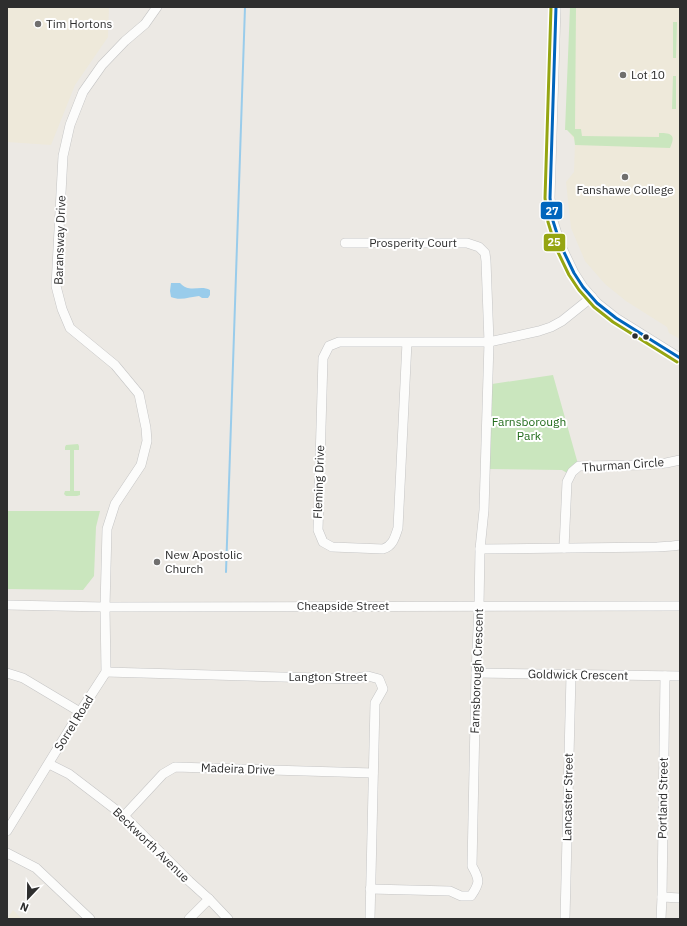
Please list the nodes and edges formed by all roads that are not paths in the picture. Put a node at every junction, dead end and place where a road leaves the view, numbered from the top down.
1 (157, 7) edge
2 (556, 7) edge
3 (345, 243) dead end
4 (592, 297) junction
5 (407, 342) junction
6 (489, 342) junction
7 (680, 358) edge
8 (680, 460) edge
9 (680, 545) edge
10 (564, 548) junction
11 (480, 549) junction
12 (7, 604) edge
13 (479, 606) junction
14 (680, 606) edge
15 (105, 607) junction
16 (106, 672) junction
17 (7, 673) edge
18 (476, 673) junction
19 (571, 675) junction
20 (665, 676) junction
21 (680, 676) edge
22 (80, 712) junction
23 (49, 764) junction
24 (373, 774) junction
25 (124, 816) junction
26 (7, 831) edge
27 (7, 853) edge
28 (370, 889) junction
29 (662, 897) junction
30 (680, 898) edge
31 (209, 899) junction
32 (90, 919) edge
33 (189, 919) edge
34 (228, 919) edge
35 (370, 919) edge
36 (565, 919) edge
37 (661, 919) edge

1 - 15 street, Baransway Drive
2 - 4 street
3 - 6 street, Prosperity Court
4 - 6 street, Fleming Drive
4 - 7 street
5 - 5 street, Fleming Drive
5 - 6 street, Fleming Drive
6 - 11 street, Farnsborough Crescent
8 - 10 street, Thurman Circle
9 - 10 street
10 - 11 street
11 - 13 street, Farnsborough Crescent
12 - 15 street, Cheapside Street
13 - 14 street, Cheapside Street
13 - 15 street, Cheapside Street
13 - 18 street, Farnsborough Crescent
15 - 16 street
16 - 22 street, Sorrel Road
16 - 24 street, Langton Street
17 - 22 street
18 - 19 street, Goldwick Crescent
18 - 28 street, Farnsborough Crescent
19 - 20 street, Goldwick Crescent
19 - 36 street, Lancaster Street
20 - 21 street, Goldwick Crescent
20 - 29 street, Portland Street
22 - 23 street, Sorrel Road
23 - 25 street, Beckworth Avenue
23 - 26 street, Sorrel Road
24 - 25 street, Madeira Drive
24 - 28 street, Langton Street
25 - 31 street, Beckworth Avenue
27 - 32 street
28 - 35 street, Langton Street
29 - 30 street
29 - 37 street, Portland Street
31 - 33 street
31 - 34 street, Beckworth Avenue

